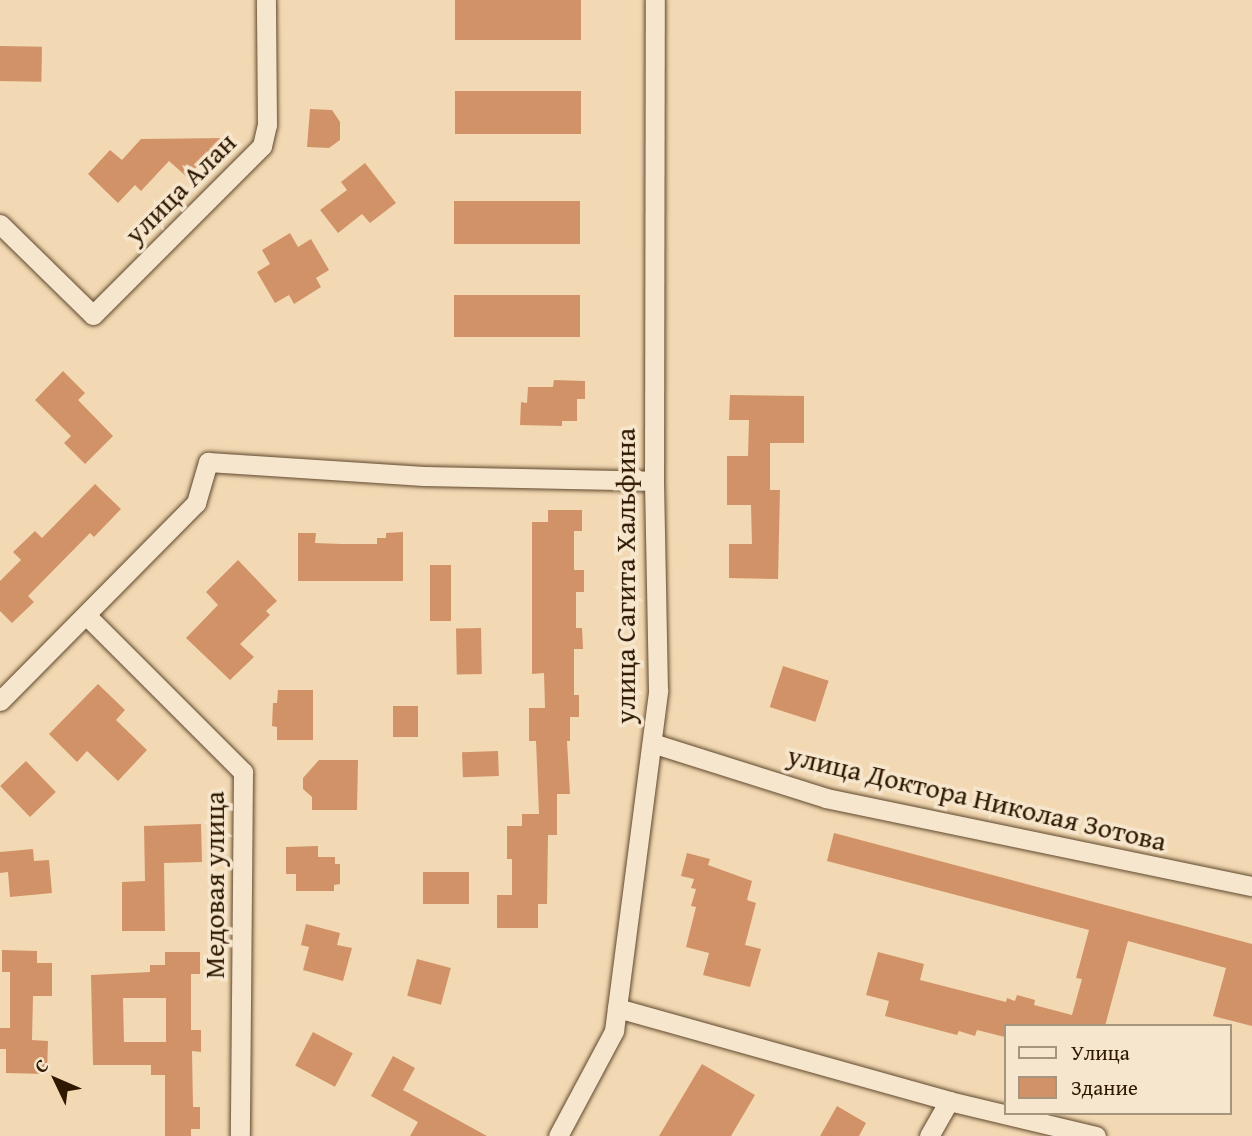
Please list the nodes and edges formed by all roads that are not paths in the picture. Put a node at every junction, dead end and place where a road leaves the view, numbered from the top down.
1 (266, 0) edge
2 (655, 0) edge
3 (0, 224) edge
4 (654, 481) junction
5 (87, 616) junction
6 (0, 701) edge
7 (652, 743) junction
8 (1252, 886) edge
9 (617, 1008) junction
10 (949, 1101) junction
11 (1004, 1114) edge
12 (1008, 1115) edge
13 (240, 1136) edge
14 (558, 1136) edge
15 (929, 1136) edge
16 (1096, 1136) edge

1 - 3 street, улица Алан
2 - 4 street, улица Сагита Хальфина
4 - 5 street
4 - 7 street, улица Сагита Хальфина
5 - 6 street
5 - 13 street, Медовая улица
7 - 8 street, улица Доктора Николая Зотова
7 - 9 street, улица Сагита Хальфина
9 - 10 street
9 - 14 street, улица Сагита Хальфина
10 - 11 street
10 - 15 street
12 - 16 street

